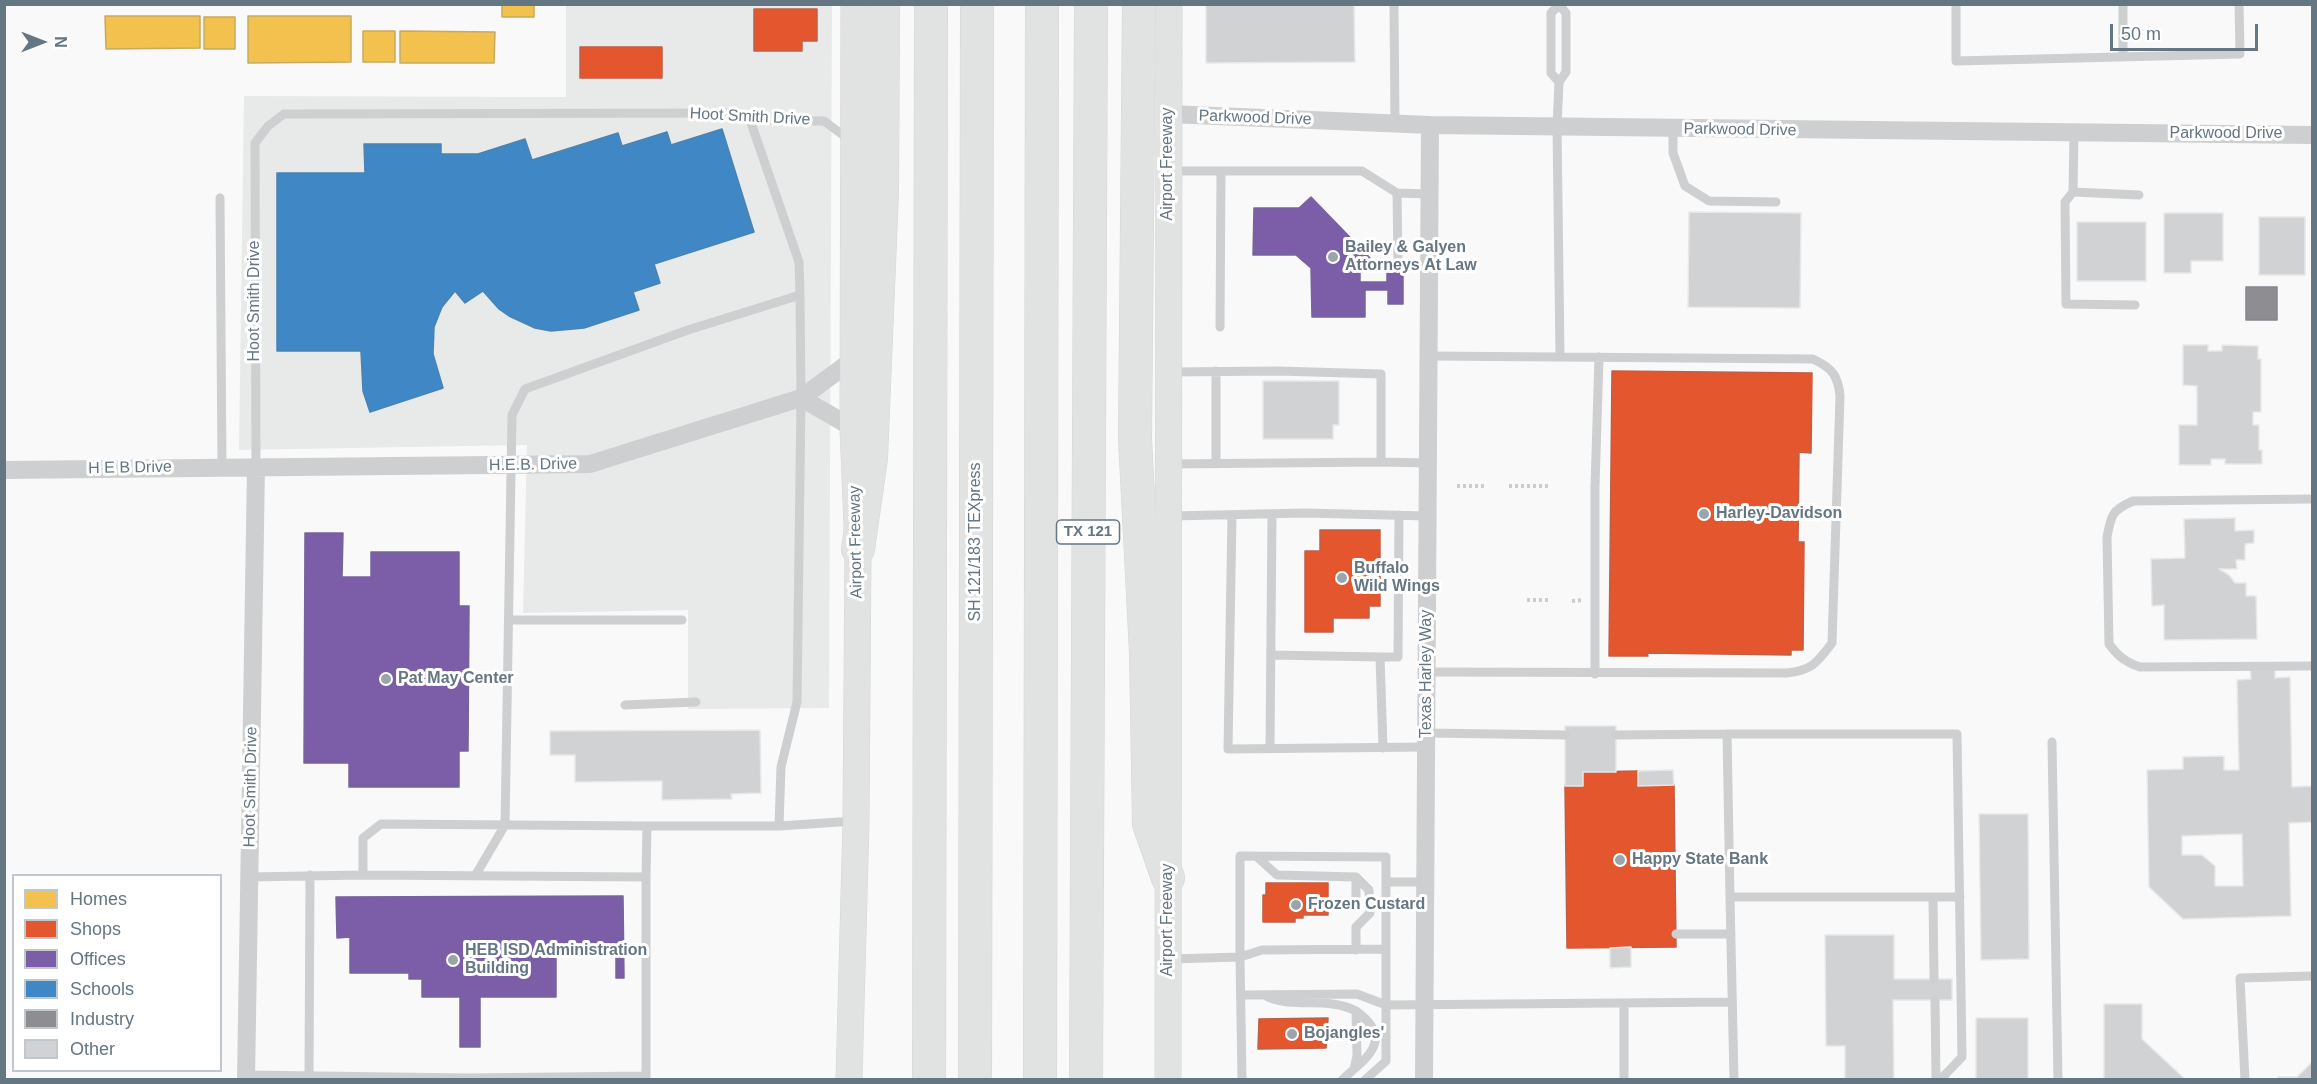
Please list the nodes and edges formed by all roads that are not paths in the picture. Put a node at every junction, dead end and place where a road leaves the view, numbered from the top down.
1 (854, 4) edge
2 (883, 4) edge
3 (931, 4) edge
4 (977, 4) edge
5 (1042, 4) edge
6 (1090, 4) edge
7 (1139, 4) edge
8 (1169, 4) edge
9 (1394, 4) edge
10 (1956, 4) edge
11 (2123, 4) edge
12 (2239, 4) edge
13 (1559, 5) edge
14 (2123, 57) junction
15 (1559, 82) junction
16 (1168, 114) junction
17 (750, 120) junction
18 (1395, 124) junction
19 (1430, 125) junction
20 (1557, 127) junction
21 (1673, 129) junction
22 (2074, 133) junction
23 (2313, 135) edge
24 (855, 143) junction
25 (1168, 171) junction
26 (1221, 171) junction
27 (2073, 192) junction
28 (1397, 193) junction
29 (1430, 194) junction
30 (2139, 195) dead end
31 (220, 198) dead end
32 (1776, 202) dead end
33 (1398, 264) dead end
34 (800, 295) junction
35 (2134, 305) dead end
36 (1220, 327) dead end
37 (1429, 356) junction
38 (1560, 356) junction
39 (1599, 357) junction
40 (854, 359) junction
41 (1216, 371) junction
42 (1167, 372) junction
43 (801, 398) junction
44 (853, 428) junction
45 (1381, 462) junction
46 (1428, 463) junction
47 (1168, 464) junction
48 (1216, 464) junction
49 (511, 465) junction
50 (222, 467) junction
51 (256, 467) junction
52 (4, 470) edge
53 (2313, 499) edge
54 (1272, 514) junction
55 (1232, 515) junction
56 (1399, 515) junction
57 (1169, 516) junction
58 (1428, 516) junction
59 (858, 549) junction
60 (510, 620) junction
61 (682, 620) dead end
62 (1271, 655) junction
63 (1380, 657) junction
64 (2313, 666) edge
65 (1427, 672) junction
66 (1595, 674) junction
67 (696, 702) dead end
68 (625, 705) dead end
69 (1727, 734) junction
70 (1565, 735) dead end
71 (1616, 735) dead end
72 (1427, 740) junction
73 (2052, 742) dead end
74 (1270, 748) junction
75 (1383, 748) junction
76 (856, 820) junction
77 (505, 825) junction
78 (647, 826) junction
79 (779, 826) junction
80 (1257, 857) junction
81 (363, 874) junction
82 (310, 875) junction
83 (249, 876) junction
84 (475, 876) junction
85 (646, 876) junction
86 (1356, 877) junction
87 (1168, 878) junction
88 (1386, 882) junction
89 (1425, 882) junction
90 (1356, 896) dead end
91 (1730, 897) junction
92 (1933, 897) junction
93 (1960, 897) junction
94 (1356, 912) dead end
95 (1356, 927) junction
96 (1676, 934) dead end
97 (1731, 934) junction
98 (1356, 950) junction
99 (1386, 950) junction
100 (1240, 957) junction
101 (1168, 959) junction
102 (2313, 976) edge
103 (1934, 979) dead end
104 (1242, 995) junction
105 (1263, 995) junction
106 (1935, 1000) dead end
107 (1732, 1002) junction
108 (1624, 1003) junction
109 (1386, 1005) junction
110 (1424, 1005) junction
111 (1356, 1011) junction
112 (929, 1068) edge
113 (1354, 1069) junction
114 (1086, 1070) edge
115 (309, 1076) junction
116 (246, 1077) edge
117 (646, 1078) edge
118 (851, 1078) edge
119 (1166, 1078) edge
120 (975, 1080) edge
121 (1040, 1080) edge
122 (1242, 1080) edge
123 (1342, 1080) edge
124 (1365, 1080) edge
125 (1424, 1080) edge
126 (1624, 1080) edge
127 (1734, 1080) edge
128 (1938, 1080) edge
129 (2058, 1080) edge
130 (2245, 1080) edge

1 - 24 main road, Airport Freeway
2 - 59 highway
3 - 112 highway
4 - 120 highway, SH 121/183 TEXpress
5 - 121 highway
6 - 114 highway, TX 121
7 - 87 highway
8 - 16 main road, Airport Freeway
9 - 18 lane
10 - 14 lane
11 - 14 lane
12 - 14 lane
13 - 15 lane
13 - 15 lane
15 - 20 lane
16 - 18 street, Parkwood Drive
16 - 25 main road, Airport Freeway
17 - 24 lane, Hoot Smith Drive
17 - 34 lane
17 - 51 lane, Hoot Smith Drive
18 - 19 street, Parkwood Drive
19 - 20 street, Parkwood Drive
19 - 29 street, Texas Harley Way
20 - 21 street, Parkwood Drive
20 - 38 lane
21 - 22 street, Parkwood Drive
21 - 32 lane
22 - 23 street, Parkwood Drive
22 - 27 lane
24 - 40 main road, Airport Freeway
25 - 26 lane
25 - 42 main road, Airport Freeway
26 - 28 lane
26 - 36 lane
27 - 30 lane
27 - 35 lane
28 - 29 lane
28 - 33 lane
29 - 37 street, Texas Harley Way
31 - 50 lane
34 - 43 lane
34 - 49 lane
37 - 38 lane
37 - 46 street, Texas Harley Way
38 - 39 lane
39 - 66 lane
39 - 66 lane
40 - 43 street, H.E.B. Drive
40 - 44 main road, Airport Freeway
41 - 42 lane
41 - 45 lane
41 - 48 lane
42 - 47 main road, Airport Freeway
43 - 44 street
43 - 49 street, H.E.B. Drive
43 - 79 lane
44 - 59 main road, Airport Freeway
45 - 46 lane
45 - 48 lane
46 - 58 street, Texas Harley Way
47 - 48 lane
47 - 57 main road, Airport Freeway
49 - 51 street, H.E.B. Drive
49 - 60 lane
50 - 51 street, H E B Drive
50 - 52 street, H E B Drive
51 - 83 street, Hoot Smith Drive
53 - 64 lane
54 - 55 lane
54 - 56 lane
54 - 62 lane
55 - 57 lane
55 - 74 lane
56 - 58 lane
56 - 63 lane
57 - 87 main road, Airport Freeway
58 - 65 street, Texas Harley Way
59 - 76 main road, Airport Freeway
60 - 61 lane
60 - 77 lane
62 - 63 lane
62 - 74 lane
63 - 75 lane
65 - 66 lane
65 - 72 street, Texas Harley Way
67 - 68 lane
69 - 71 lane
69 - 91 lane
69 - 93 lane
70 - 72 lane
72 - 75 lane
72 - 89 street, Texas Harley Way
73 - 129 lane
74 - 75 lane
76 - 79 lane
76 - 118 main road, Airport Freeway
77 - 78 lane
77 - 81 lane
77 - 84 lane
78 - 79 lane
78 - 85 lane
80 - 86 lane
80 - 88 lane
80 - 100 lane
81 - 82 lane
81 - 84 lane
82 - 83 lane
82 - 115 lane
83 - 116 street, Hoot Smith Drive
84 - 85 lane
85 - 117 lane
86 - 90 lane
86 - 95 lane
87 - 101 main road, Airport Freeway
88 - 89 lane
88 - 99 lane
89 - 110 street, Texas Harley Way
91 - 92 lane
91 - 97 lane
92 - 93 lane
92 - 103 lane
93 - 128 lane
94 - 95 lane
95 - 98 lane
96 - 97 lane
97 - 107 lane
98 - 99 lane
98 - 100 lane
99 - 109 lane
100 - 101 lane
100 - 104 lane
101 - 119 main road, Airport Freeway
102 - 130 lane
104 - 105 lane
104 - 122 lane
105 - 109 lane
105 - 111 lane
106 - 128 lane
107 - 108 lane
107 - 127 lane
108 - 110 lane
108 - 126 lane
109 - 110 lane
109 - 124 lane
110 - 125 street, Texas Harley Way
111 - 113 lane
111 - 113 lane
113 - 123 lane
115 - 116 lane
115 - 117 lane

